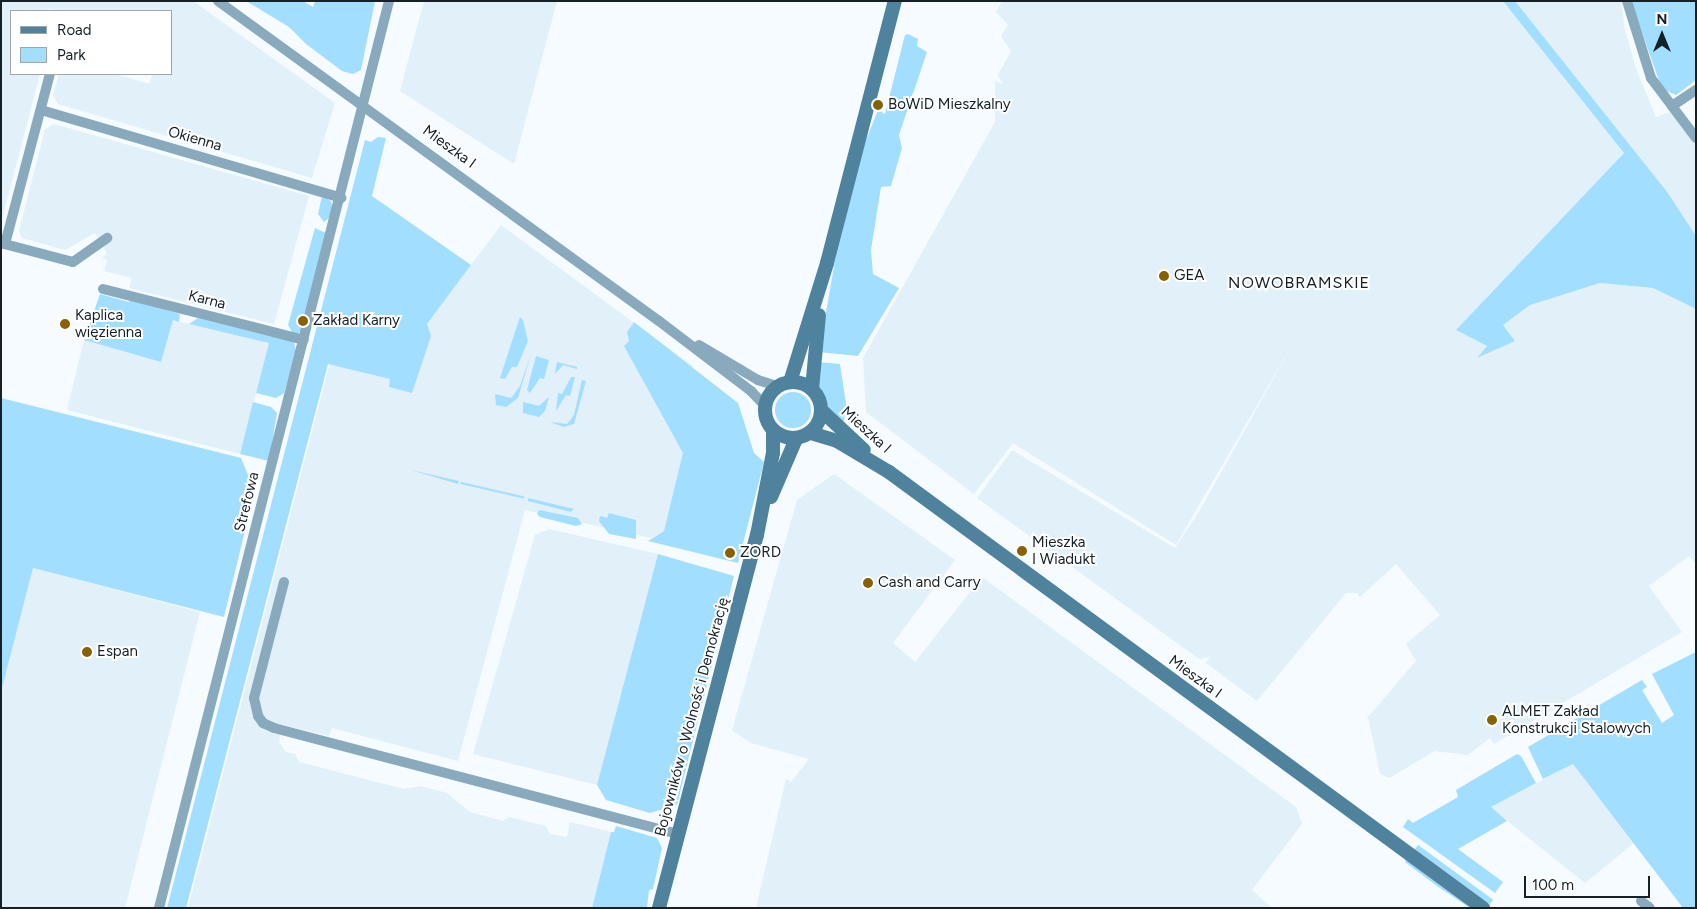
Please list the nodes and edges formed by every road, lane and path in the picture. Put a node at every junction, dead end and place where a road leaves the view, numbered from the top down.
1 (218, 1) edge
2 (389, 1) edge
3 (895, 1) edge
4 (1627, 1) edge
5 (50, 75) edge
6 (1696, 90) edge
7 (364, 104) junction
8 (1672, 106) junction
9 (41, 110) junction
10 (1696, 138) edge
11 (341, 198) junction
12 (107, 238) dead end
13 (3, 244) edge
14 (827, 262) junction
15 (103, 289) dead end
16 (658, 322) junction
17 (304, 340) junction
18 (784, 384) junction
19 (812, 390) junction
20 (765, 406) junction
21 (822, 411) junction
22 (774, 431) junction
23 (811, 432) junction
24 (796, 439) junction
25 (889, 472) junction
26 (757, 535) junction
27 (284, 582) dead end
28 (678, 834) junction
29 (1641, 901) dead end
30 (159, 908) edge
31 (659, 908) edge
32 (1483, 908) edge
33 (1650, 908) edge

1 - 7 street, Mieszka I
2 - 7 street, Strefowa
3 - 14 main road
4 - 8 street
5 - 9 street
6 - 8 street
7 - 11 street, Strefowa
7 - 16 street, Mieszka I
8 - 10 street
9 - 11 street, Okienna
9 - 13 street
11 - 17 street, Strefowa
12 - 13 street
14 - 18 main road
14 - 19 main road
15 - 17 street, Karna
16 - 18 street, Mieszka I
16 - 20 street, Mieszka I
17 - 30 street, Strefowa
18 - 19 main road
18 - 20 main road
19 - 21 main road
20 - 22 main road
21 - 23 main road
21 - 25 main road, Mieszka I
22 - 24 main road
22 - 26 main road, Bojowników o Wolność i Demokrację
23 - 24 main road
23 - 25 main road, Mieszka I
24 - 26 main road, Bojowników o Wolność i Demokrację
25 - 32 main road, Mieszka I
26 - 28 main road, Bojowników o Wolność i Demokrację
27 - 28 street
28 - 31 main road, Bojowników o Wolność i Demokrację
29 - 33 street

